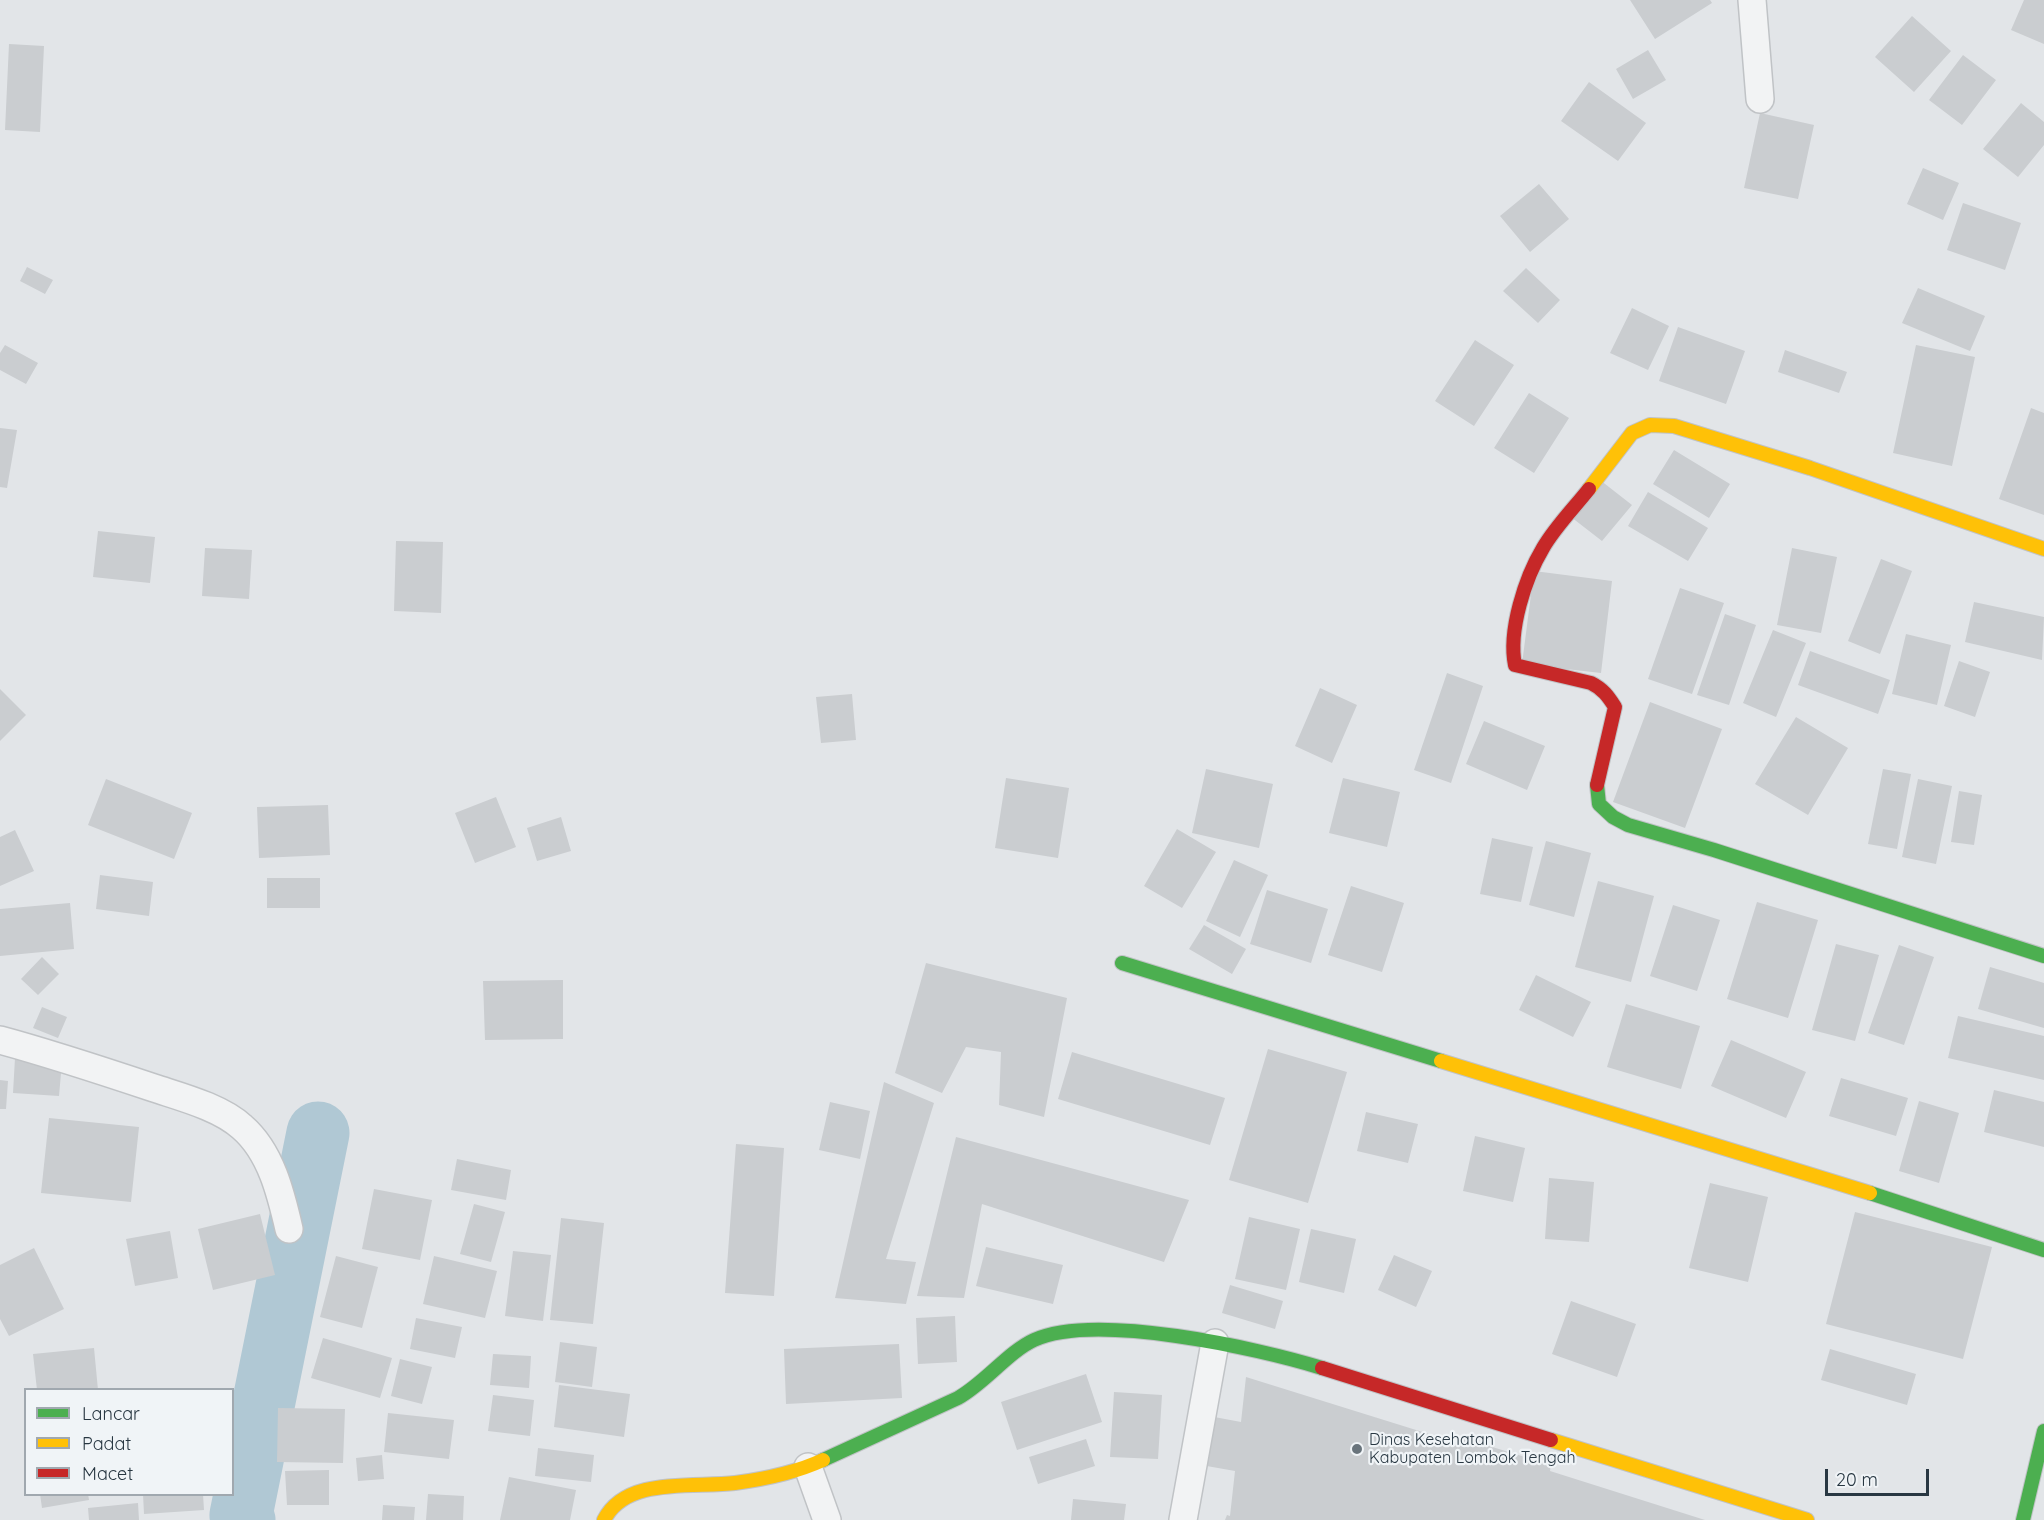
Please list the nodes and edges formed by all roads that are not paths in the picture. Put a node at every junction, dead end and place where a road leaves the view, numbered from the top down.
1 (1752, 0) edge
2 (1760, 99) dead end
3 (2044, 549) edge
4 (2044, 956) edge
5 (1122, 963) dead end
6 (0, 1040) edge
7 (289, 1229) dead end
8 (2044, 1250) edge
9 (1215, 1343) junction
10 (2044, 1431) edge
11 (808, 1467) junction
12 (604, 1520) edge
13 (827, 1520) edge
14 (1183, 1520) edge
15 (1807, 1520) edge
16 (2023, 1520) edge

1 - 2 street
3 - 4 street
5 - 8 street
6 - 7 street
9 - 11 street
9 - 14 street
9 - 15 street
10 - 16 street
11 - 12 street
11 - 13 street

